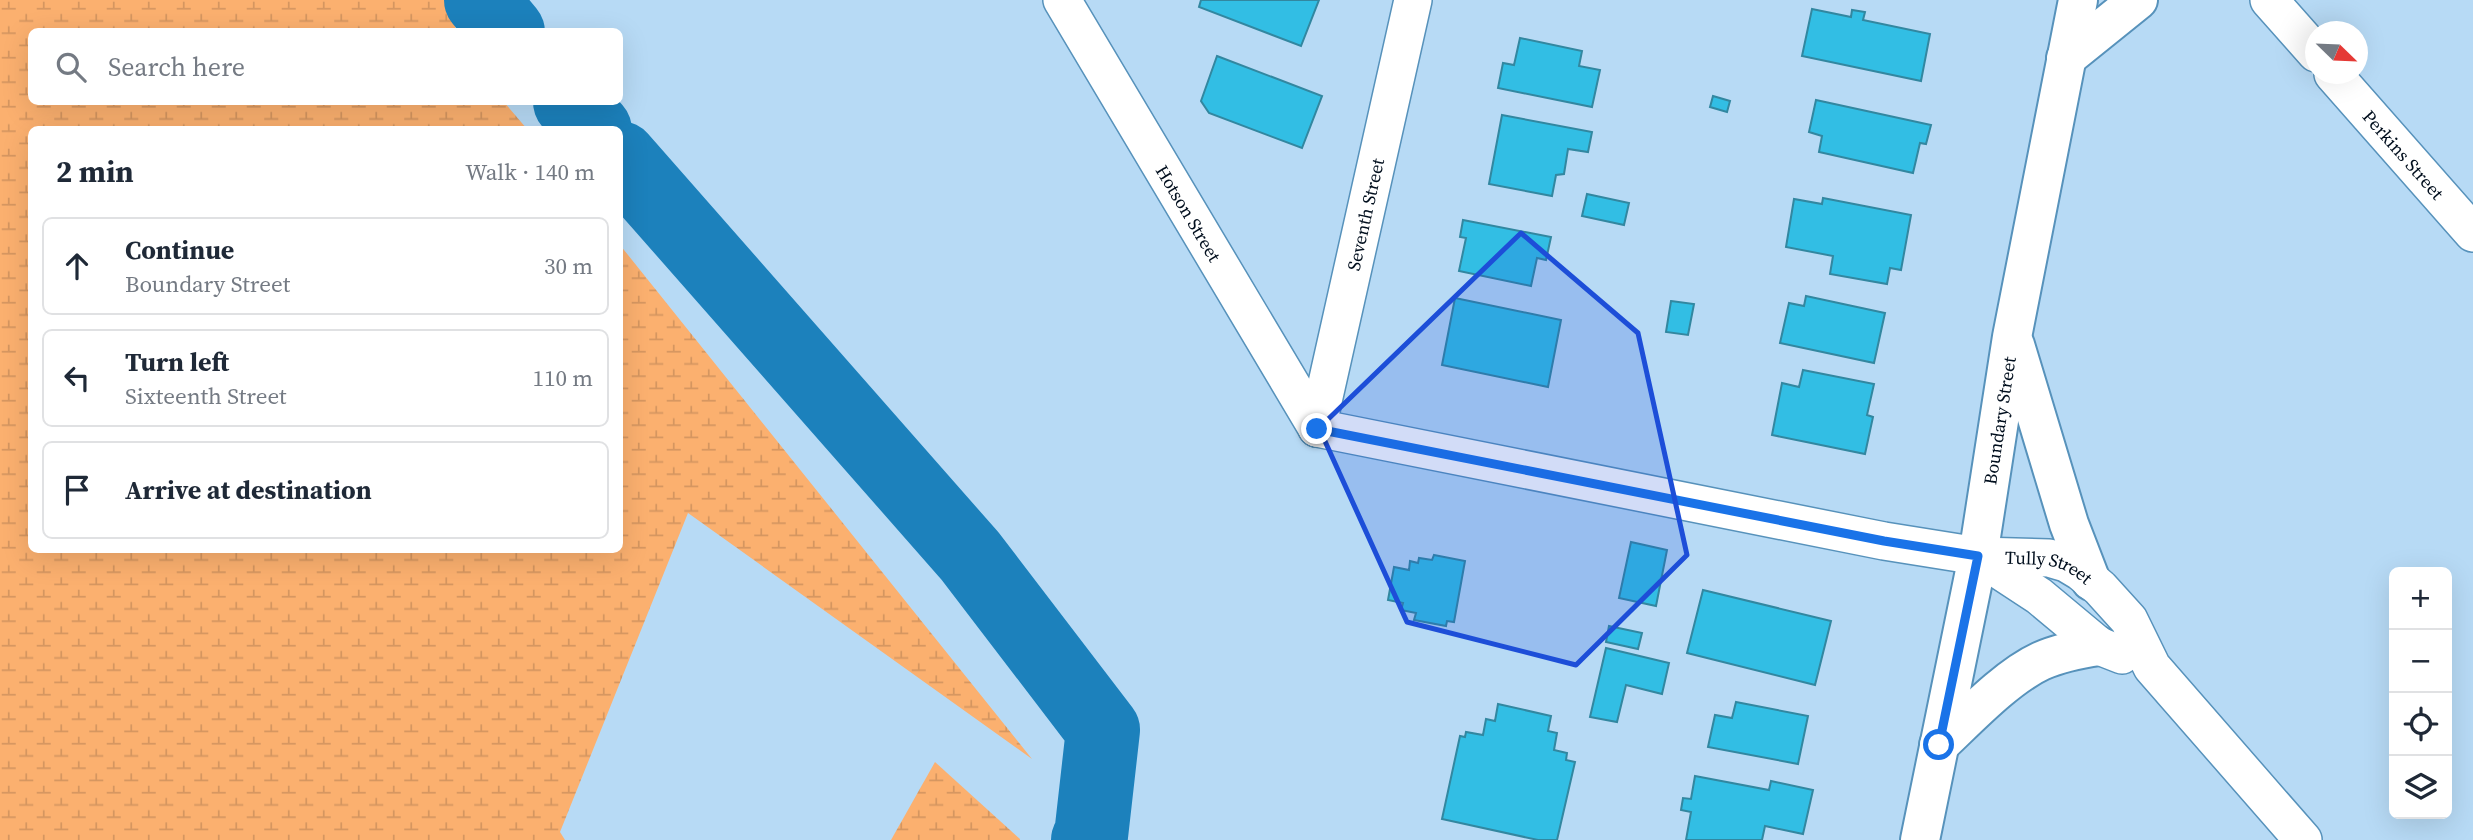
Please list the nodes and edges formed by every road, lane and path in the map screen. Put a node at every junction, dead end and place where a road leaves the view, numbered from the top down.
1 (1062, 0) edge
2 (1413, 0) edge
3 (2078, 0) edge
4 (2138, 0) edge
5 (2269, 0) edge
6 (2305, 41) edge
7 (2066, 58) junction
8 (2342, 84) edge
9 (2473, 233) edge
10 (2012, 337) junction
11 (1317, 429) junction
12 (1978, 556) junction
13 (2091, 581) junction
14 (2099, 646) junction
15 (2152, 667) junction
16 (1939, 745) junction
17 (1920, 840) edge
18 (2303, 840) edge

1 - 11 street, Hotson Street
2 - 11 street, Seventh Street
3 - 7 main road, Boundary Street
4 - 7 main road
5 - 6 street
7 - 10 main road, Boundary Street
8 - 9 street, Perkins Street
10 - 12 main road, Boundary Street
10 - 13 main road
11 - 12 street
12 - 13 street, Tully Street
12 - 14 street, Tully Street
12 - 16 main road, Boundary Street
13 - 15 street, Tully Street
14 - 15 street, Tully Street
14 - 16 main road
15 - 18 street, Tully Street
16 - 17 main road, Boundary Street

